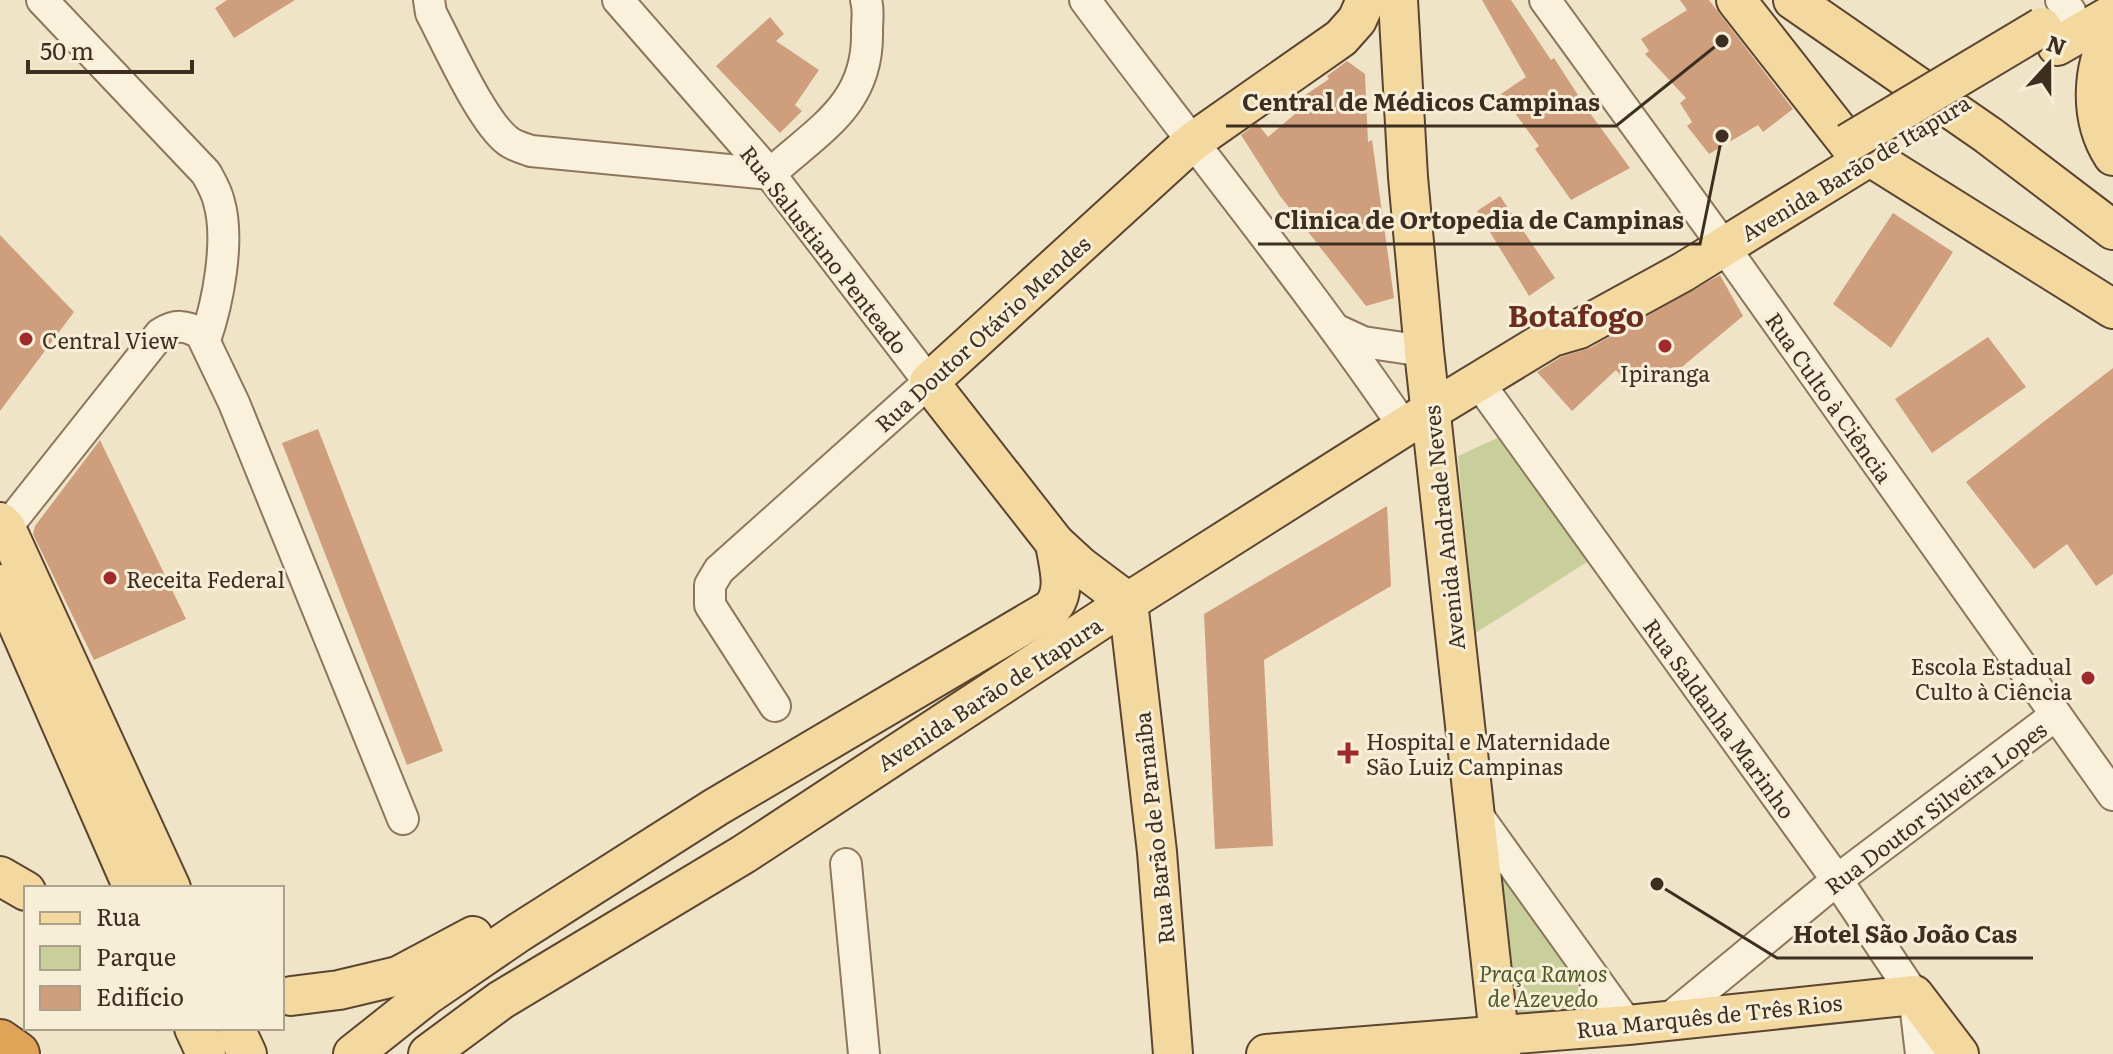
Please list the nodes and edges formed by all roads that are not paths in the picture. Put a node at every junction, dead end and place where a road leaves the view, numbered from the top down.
1 (42, 0) edge
2 (429, 0) edge
3 (618, 0) edge
4 (866, 0) edge
5 (1085, 0) edge
6 (1366, 0) edge
7 (1398, 0) edge
8 (1545, 0) edge
9 (1736, 0) edge
10 (1793, 0) edge
11 (2113, 14) edge
12 (2064, 17) edge
13 (2113, 30) edge
14 (1341, 38) junction
15 (1191, 143) junction
16 (1858, 150) junction
17 (2113, 156) edge
18 (770, 174) junction
19 (1408, 177) junction
20 (2113, 230) edge
21 (1718, 238) junction
22 (2113, 309) edge
23 (1337, 330) junction
24 (205, 340) junction
25 (1424, 351) junction
26 (929, 382) junction
27 (1479, 383) junction
28 (1418, 419) junction
29 (2, 528) edge
30 (1055, 543) junction
31 (0, 584) edge
32 (1128, 602) junction
33 (14, 640) edge
34 (775, 706) dead end
35 (2056, 715) junction
36 (2113, 795) edge
37 (1472, 808) junction
38 (403, 819) dead end
39 (657, 846) junction
40 (846, 864) dead end
41 (0, 876) edge
42 (1837, 880) junction
43 (132, 886) edge
44 (170, 886) edge
45 (24, 890) edge
46 (1914, 995) junction
47 (291, 996) dead end
48 (1666, 1021) junction
49 (1628, 1025) junction
50 (195, 1030) edge
51 (236, 1030) edge
52 (0, 1042) edge
53 (1500, 1044) edge
54 (17, 1054) edge
55 (206, 1054) edge
56 (247, 1054) edge
57 (353, 1054) edge
58 (428, 1054) edge
59 (864, 1054) edge
60 (1173, 1054) edge
61 (1266, 1054) edge
62 (1921, 1054) edge
63 (1959, 1054) edge

1 - 24 street
2 - 18 street
3 - 18 street, Rua Salustiano Penteado
4 - 18 street
5 - 15 street
6 - 14 main road, Rua Doutor Otávio Mendes
7 - 19 main road, Avenida Andrade Neves
8 - 21 street, Rua Culto à Ciência
9 - 16 main road
10 - 20 main road
11 - 12 main road, Avenida Barão de Itapura
12 - 16 main road, Avenida Barão de Itapura
13 - 17 main road
14 - 15 main road, Rua Doutor Otávio Mendes
14 - 19 main road
15 - 23 street
15 - 26 main road, Rua Doutor Otávio Mendes
16 - 21 main road, Avenida Barão de Itapura
16 - 22 main road
18 - 26 street, Rua Salustiano Penteado
19 - 25 main road, Avenida Andrade Neves
21 - 27 main road, Avenida Barão de Itapura
21 - 35 street, Rua Culto à Ciência
23 - 25 street
23 - 28 street
24 - 29 street
24 - 38 street
25 - 28 main road, Avenida Andrade Neves
26 - 30 main road, Rua Salustiano Penteado
26 - 34 street, Rua Doutor Otávio Mendes
27 - 28 main road, Avenida Barão de Itapura
27 - 42 street, Rua Saldanha Marinho
28 - 32 main road, Avenida Barão de Itapura
28 - 37 main road, Avenida Andrade Neves
29 - 44 main road
30 - 32 main road, Rua Salustiano Penteado
30 - 39 main road, Avenida Barão de Itapura
31 - 33 main road
32 - 58 main road, Avenida Barão de Itapura
32 - 60 main road, Rua Barão de Parnaíba
33 - 43 main road
35 - 36 street, Rua Culto à Ciência
35 - 42 street, Rua Doutor Silveira Lopes
37 - 49 street
37 - 53 main road, Avenida Andrade Neves
39 - 47 main road
39 - 57 main road, Avenida Barão de Itapura
40 - 59 street
41 - 45 main road
42 - 46 street, Rua Saldanha Marinho
42 - 48 street, Rua Doutor Silveira Lopes
46 - 48 main road, Rua Marquês de Três Rios
46 - 62 street
46 - 63 main road, Rua Saldanha Marinho
48 - 49 main road, Rua Marquês de Três Rios
49 - 53 main road, Rua Marquês de Três Rios
50 - 55 main road
51 - 56 main road
52 - 54 highway
53 - 61 main road, Rua Marquês de Três Rios

